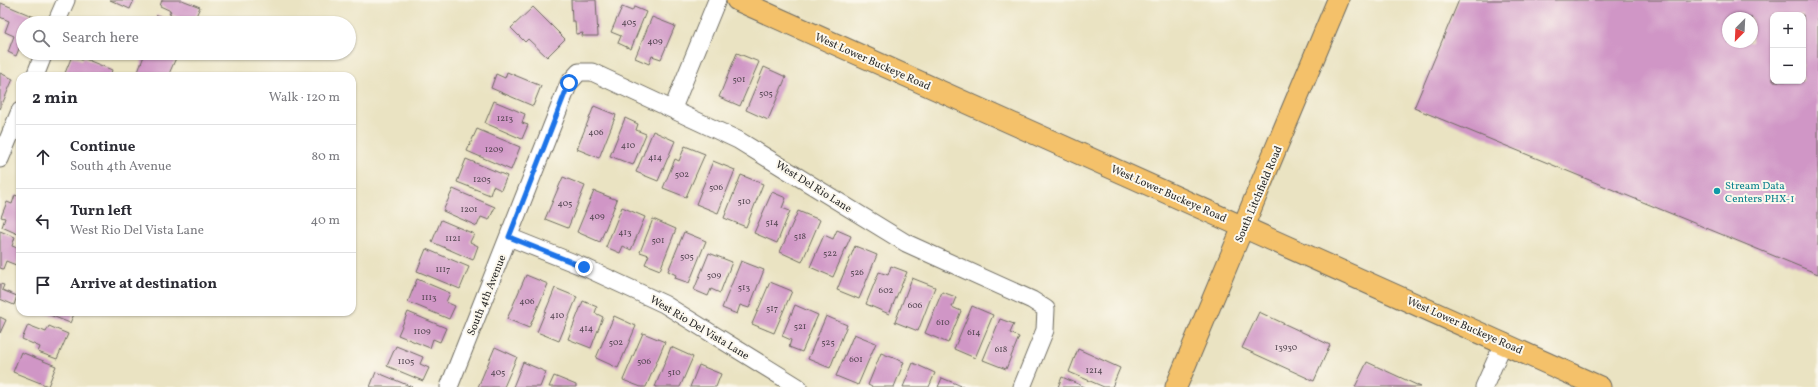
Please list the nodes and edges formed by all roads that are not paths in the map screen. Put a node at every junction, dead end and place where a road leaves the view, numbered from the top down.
1 (66, 0) edge
2 (717, 0) edge
3 (737, 0) edge
4 (1338, 0) edge
5 (59, 16) edge
6 (41, 60) edge
7 (36, 72) edge
8 (579, 72) joint
9 (672, 108) junction
10 (16, 120) edge
11 (2, 150) edge
12 (1244, 227) junction
13 (509, 237) junction
14 (1504, 342) junction
15 (449, 387) edge
16 (798, 387) edge
17 (1022, 387) edge
18 (1176, 387) edge
19 (1484, 387) edge
20 (1600, 387) edge

1 - 5 street
2 - 9 street
3 - 12 main road, West Lower Buckeye Road
4 - 12 main road, South Litchfield Road
6 - 7 street
8 - 9 street, West Del Rio Lane
8 - 13 street, South 4th Avenue
9 - 17 street, West Del Rio Lane
10 - 11 street
12 - 14 main road, West Lower Buckeye Road
12 - 18 main road, South Litchfield Road
13 - 15 street, South 4th Avenue
13 - 16 street, West Rio Del Vista Lane
14 - 19 street
14 - 20 main road, West Lower Buckeye Road

